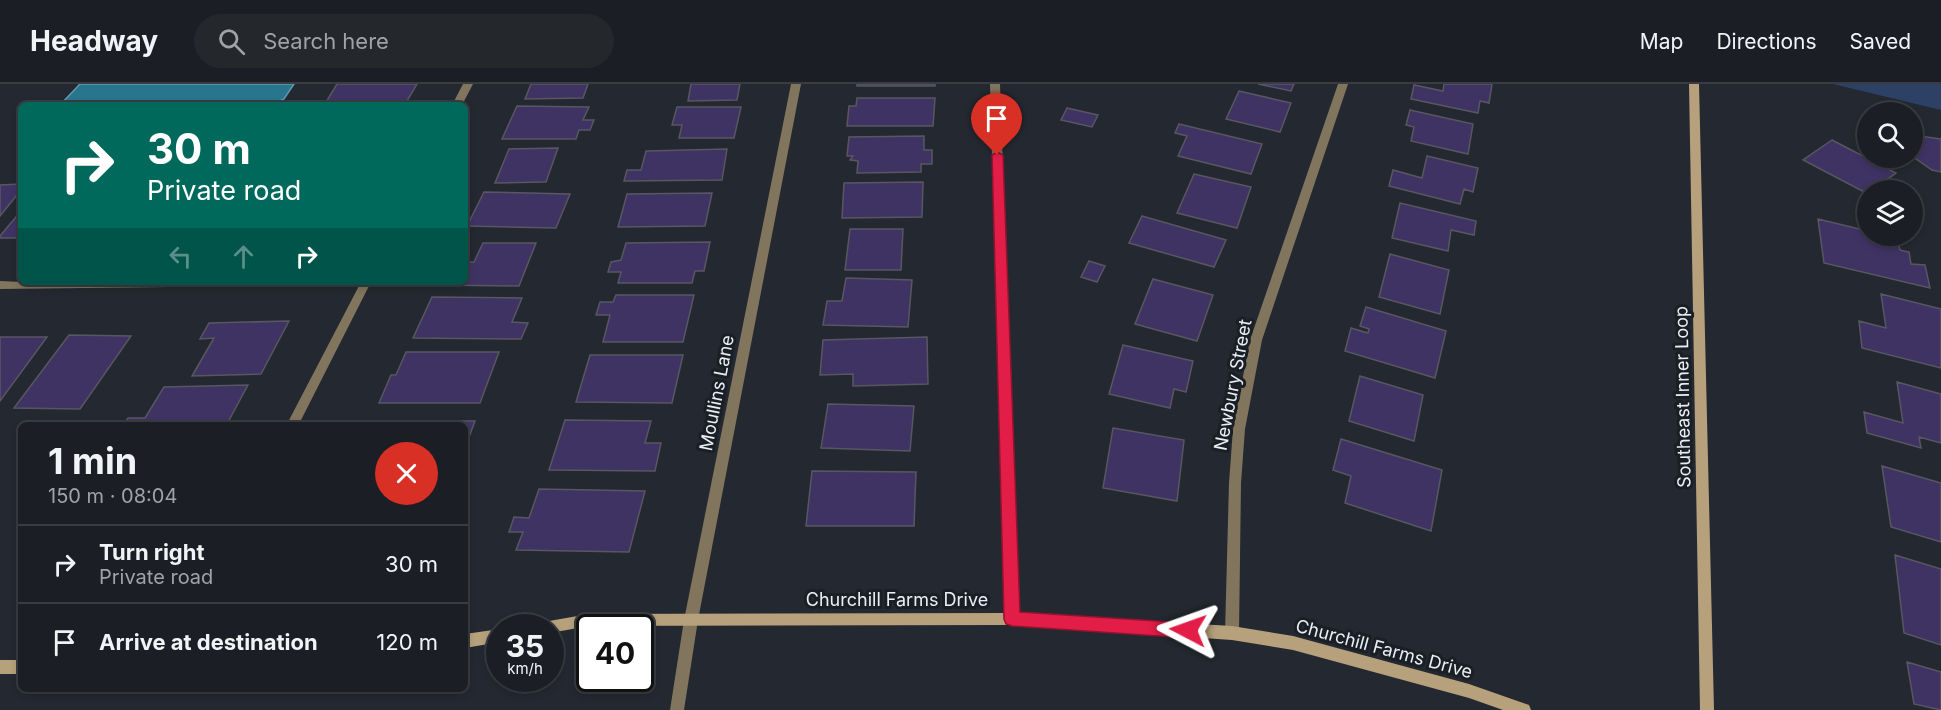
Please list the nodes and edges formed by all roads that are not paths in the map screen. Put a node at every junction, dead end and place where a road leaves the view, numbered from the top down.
1 (468, 84) edge
2 (796, 84) edge
3 (995, 84) edge
4 (1343, 84) edge
5 (1694, 84) edge
6 (459, 102) edge
7 (0, 285) edge
8 (18, 285) edge
9 (364, 285) edge
10 (293, 422) edge
11 (1012, 619) junction
12 (691, 620) junction
13 (564, 624) edge
14 (1232, 633) junction
15 (486, 637) edge
16 (468, 640) edge
17 (0, 667) edge
18 (18, 667) edge
19 (677, 710) edge
20 (1524, 710) edge
21 (1707, 710) edge

1 - 6 street
2 - 12 street, Moullins Lane
3 - 11 street
4 - 14 street, Newbury Street
5 - 21 main road, Southeast Inner Loop
7 - 8 street
9 - 10 street
11 - 12 main road, Churchill Farms Drive
11 - 14 main road, Churchill Farms Drive
12 - 13 main road, Churchill Farms Drive
12 - 19 street, Moullins Lane
14 - 20 main road, Churchill Farms Drive
15 - 16 main road
17 - 18 main road

